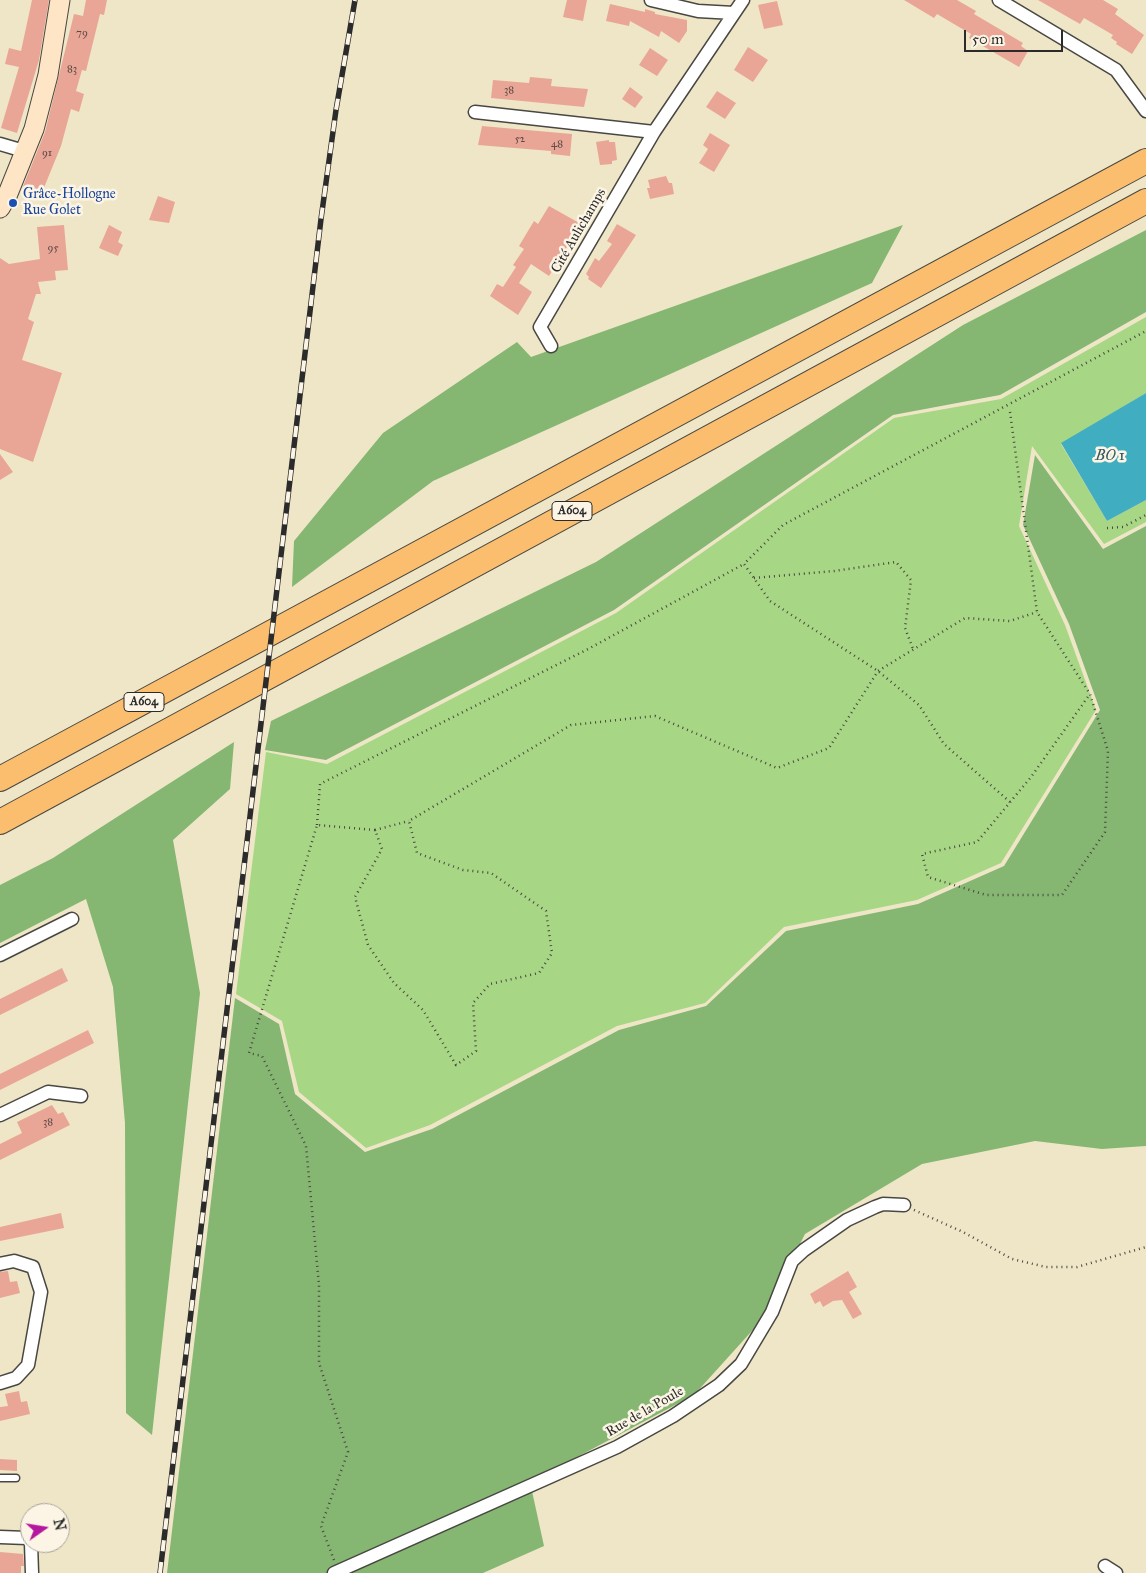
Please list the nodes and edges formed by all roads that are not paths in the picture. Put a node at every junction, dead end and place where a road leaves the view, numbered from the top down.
1 (60, 0) edge
2 (651, 0) edge
3 (743, 0) edge
4 (999, 0) edge
5 (734, 13) junction
6 (1146, 111) edge
7 (475, 112) dead end
8 (654, 132) junction
9 (0, 144) edge
10 (24, 151) junction
11 (1146, 161) edge
12 (1146, 201) edge
13 (0, 208) edge
14 (551, 346) dead end
15 (0, 780) edge
16 (0, 822) edge
17 (72, 919) dead end
18 (0, 955) edge
19 (81, 1096) dead end
20 (0, 1116) edge
21 (904, 1205) road end
22 (0, 1264) edge
23 (0, 1383) edge
24 (0, 1478) edge
25 (16, 1478) dead end
26 (0, 1537) edge
27 (20, 1538) edge
28 (31, 1553) edge
29 (1105, 1566) dead end
30 (336, 1572) edge
31 (32, 1573) edge
32 (1116, 1573) edge

1 - 10 street
2 - 5 street
3 - 5 street, Cité Aulichamps
4 - 6 street
5 - 8 street, Cité Aulichamps
7 - 8 street
8 - 14 street, Cité Aulichamps
9 - 10 street
10 - 13 street
11 - 15 highway, A604
12 - 16 highway, A604
17 - 18 street
19 - 20 street
21 - 30 street, Rue de la Poule
22 - 23 street
24 - 25 lane
26 - 27 street
28 - 31 street
29 - 32 street

